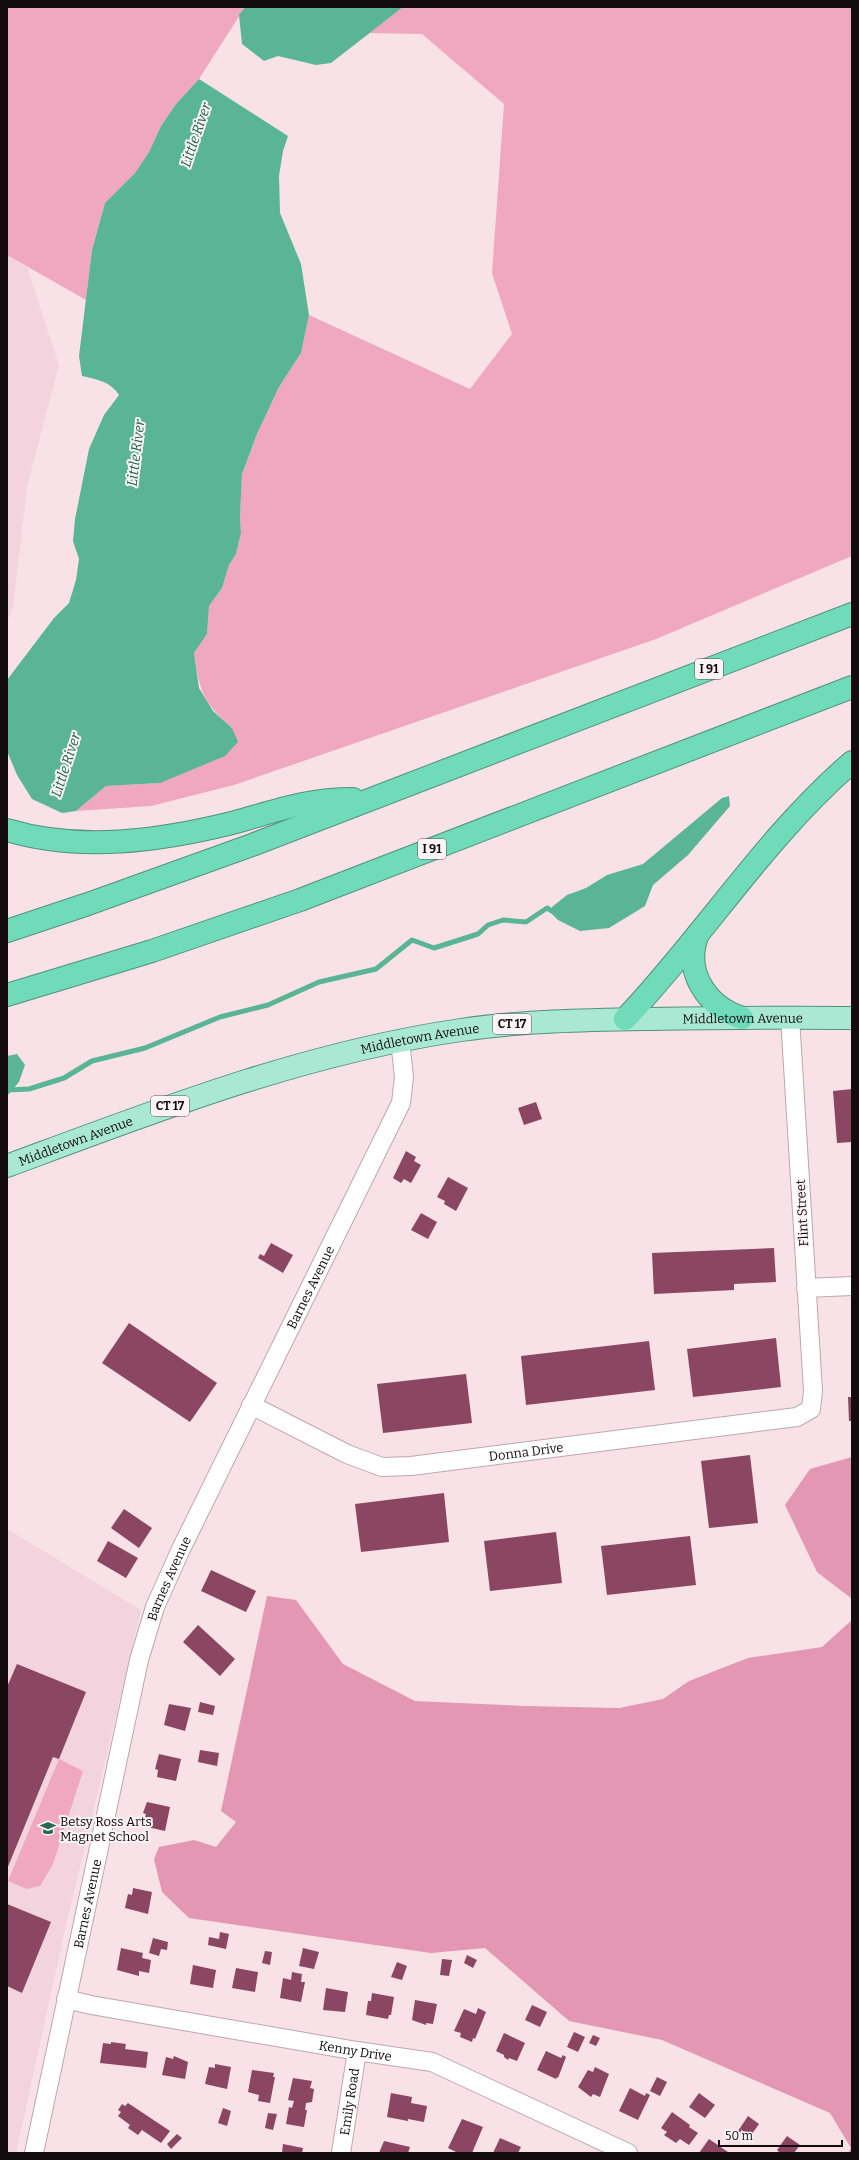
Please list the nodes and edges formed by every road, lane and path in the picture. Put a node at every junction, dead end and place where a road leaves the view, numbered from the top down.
1 (852, 614) edge
2 (852, 688) edge
3 (852, 762) edge
4 (368, 800) junction
5 (7, 830) edge
6 (700, 929) junction
7 (7, 931) edge
8 (7, 995) edge
9 (790, 1017) junction
10 (742, 1018) junction
11 (852, 1018) edge
12 (625, 1019) junction
13 (400, 1041) junction
14 (7, 1166) edge
15 (852, 1286) edge
16 (806, 1288) junction
17 (251, 1405) junction
18 (811, 1409) joint
19 (66, 1999) junction
20 (357, 2051) junction
21 (34, 2153) edge
22 (341, 2153) edge
23 (628, 2153) edge

1 - 4 highway, I 91
2 - 8 highway, I 91
3 - 6 highway
4 - 5 highway
4 - 7 highway, I 91
6 - 10 highway
6 - 12 highway
9 - 10 main road, Middletown Avenue / CT 17
9 - 11 main road, Middletown Avenue / CT 17
9 - 16 street, Flint Street
10 - 12 main road, Middletown Avenue / CT 17
12 - 13 main road, Middletown Avenue / CT 17
13 - 14 main road, Middletown Avenue / CT 17
13 - 17 street, Barnes Avenue
15 - 16 street
16 - 18 street, Flint Street
17 - 18 street, Donna Drive
17 - 19 street, Barnes Avenue
19 - 20 street, Kenny Drive
19 - 21 street, Barnes Avenue
20 - 22 street, Emily Road
20 - 23 street, Kenny Drive

